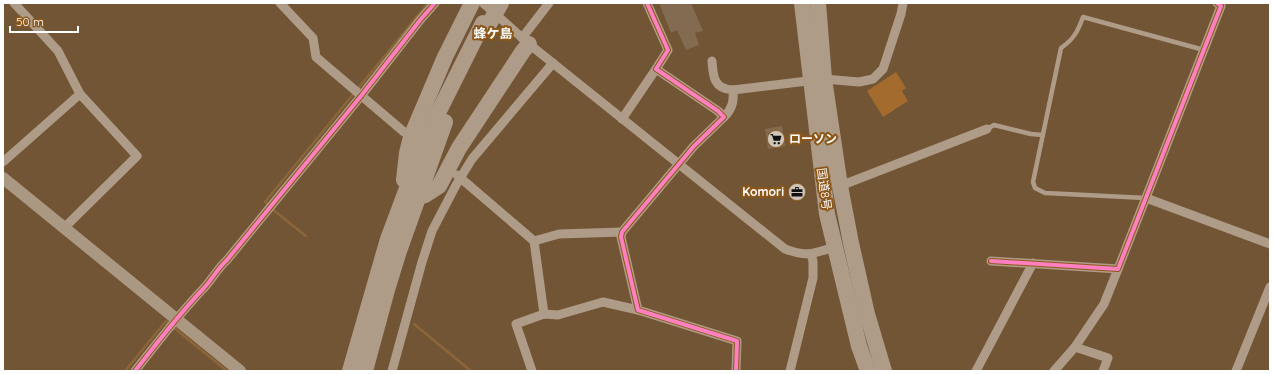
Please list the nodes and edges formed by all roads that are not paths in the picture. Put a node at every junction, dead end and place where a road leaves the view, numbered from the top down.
1 (14, 3) edge
2 (280, 3) edge
3 (436, 3) edge
4 (472, 3) edge
5 (483, 3) edge
6 (494, 3) edge
7 (501, 3) edge
8 (549, 3) edge
9 (647, 3) edge
10 (802, 3) edge
11 (818, 3) edge
12 (903, 3) edge
13 (1222, 4) edge
14 (486, 25) junction
15 (526, 41) junction
16 (1204, 50) junction
17 (712, 60) dead end
18 (553, 63) junction
19 (656, 69) junction
20 (817, 80) junction
21 (734, 90) junction
22 (357, 92) junction
23 (80, 94) junction
24 (724, 118) junction
25 (622, 119) junction
26 (987, 129) joint
27 (404, 132) dead end
28 (1043, 135) junction
29 (3, 162) edge
30 (678, 165) junction
31 (453, 171) dead end
32 (3, 178) edge
33 (461, 178) junction
34 (840, 186) junction
35 (418, 197) junction
36 (1146, 198) junction
37 (397, 214) junction
38 (65, 227) junction
39 (622, 232) junction
40 (388, 238) junction
41 (534, 242) junction
42 (1270, 244) edge
43 (834, 247) junction
44 (811, 254) junction
45 (991, 261) dead end
46 (1033, 263) junction
47 (1118, 269) junction
48 (1270, 287) edge
49 (638, 310) junction
50 (544, 314) junction
51 (176, 320) junction
52 (1075, 347) junction
53 (135, 371) edge
54 (240, 371) edge
55 (342, 371) edge
56 (350, 371) edge
57 (364, 371) edge
58 (392, 371) edge
59 (532, 371) edge
60 (736, 371) edge
61 (790, 371) edge
62 (868, 371) edge
63 (884, 371) edge
64 (976, 371) edge
65 (1054, 371) edge
66 (1103, 371) edge
67 (1236, 371) edge

1 - 23 street
2 - 22 street
3 - 22 street
4 - 37 highway
5 - 15 street
6 - 14 highway
7 - 14 highway, bridge
8 - 15 street
9 - 19 street
10 - 20 highway, 国道8号
11 - 20 highway, 国道8号
12 - 20 street
13 - 16 street
14 - 35 highway
14 - 37 highway
15 - 18 street
15 - 35 highway
16 - 28 lane
16 - 36 street
17 - 21 street
18 - 25 street
18 - 33 street
19 - 24 street
19 - 25 street
20 - 21 street
20 - 34 highway, 国道8号
20 - 43 highway, 国道8号
21 - 24 street
22 - 27 street
22 - 51 street
23 - 29 street
23 - 38 street
24 - 30 street
25 - 30 street
26 - 28 lane
26 - 34 street
28 - 36 lane
30 - 39 street
30 - 44 street
31 - 33 street
32 - 38 street
33 - 41 street
33 - 58 street
34 - 63 highway, 国道8号
35 - 57 highway
36 - 42 street
36 - 47 street
37 - 40 highway
38 - 51 street
39 - 41 street
39 - 49 street
40 - 55 highway
40 - 56 highway
41 - 50 street
43 - 44 street
43 - 62 highway, 国道8号
44 - 61 street
45 - 46 street
46 - 47 street
46 - 64 street
47 - 52 street
48 - 67 street
49 - 50 street
49 - 60 street
50 - 59 street
51 - 53 street
51 - 54 street
52 - 65 street
52 - 66 street

